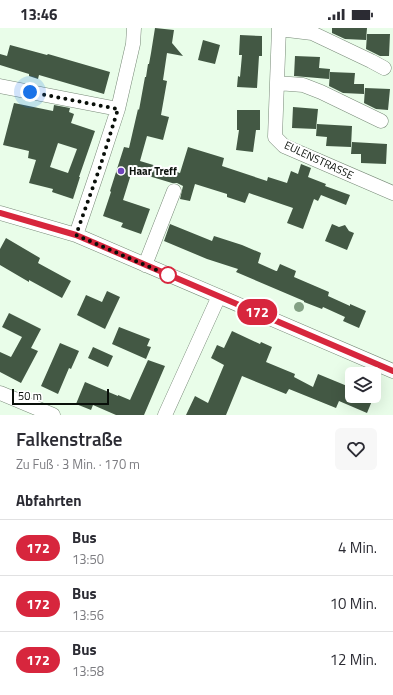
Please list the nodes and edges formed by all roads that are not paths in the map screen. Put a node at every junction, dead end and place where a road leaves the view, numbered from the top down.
1 (134, 28) edge
2 (279, 29) edge
3 (384, 68) dead end
4 (277, 83) junction
5 (0, 86) edge
6 (118, 109) junction
7 (381, 121) dead end
8 (174, 191) dead end
9 (393, 193) edge
10 (0, 213) edge
11 (76, 235) junction
12 (145, 265) junction
13 (219, 296) junction
14 (393, 371) edge
15 (0, 393) edge
16 (53, 415) edge
17 (165, 415) edge

1 - 6 street
2 - 3 street, EULENSTRASSE
2 - 4 street, EULENSTRASSE
4 - 7 street
4 - 9 street, EULENSTRASSE
5 - 6 street
6 - 11 street
8 - 12 street
10 - 11 street
11 - 12 street
12 - 13 street
13 - 14 street
13 - 17 street
15 - 16 street

